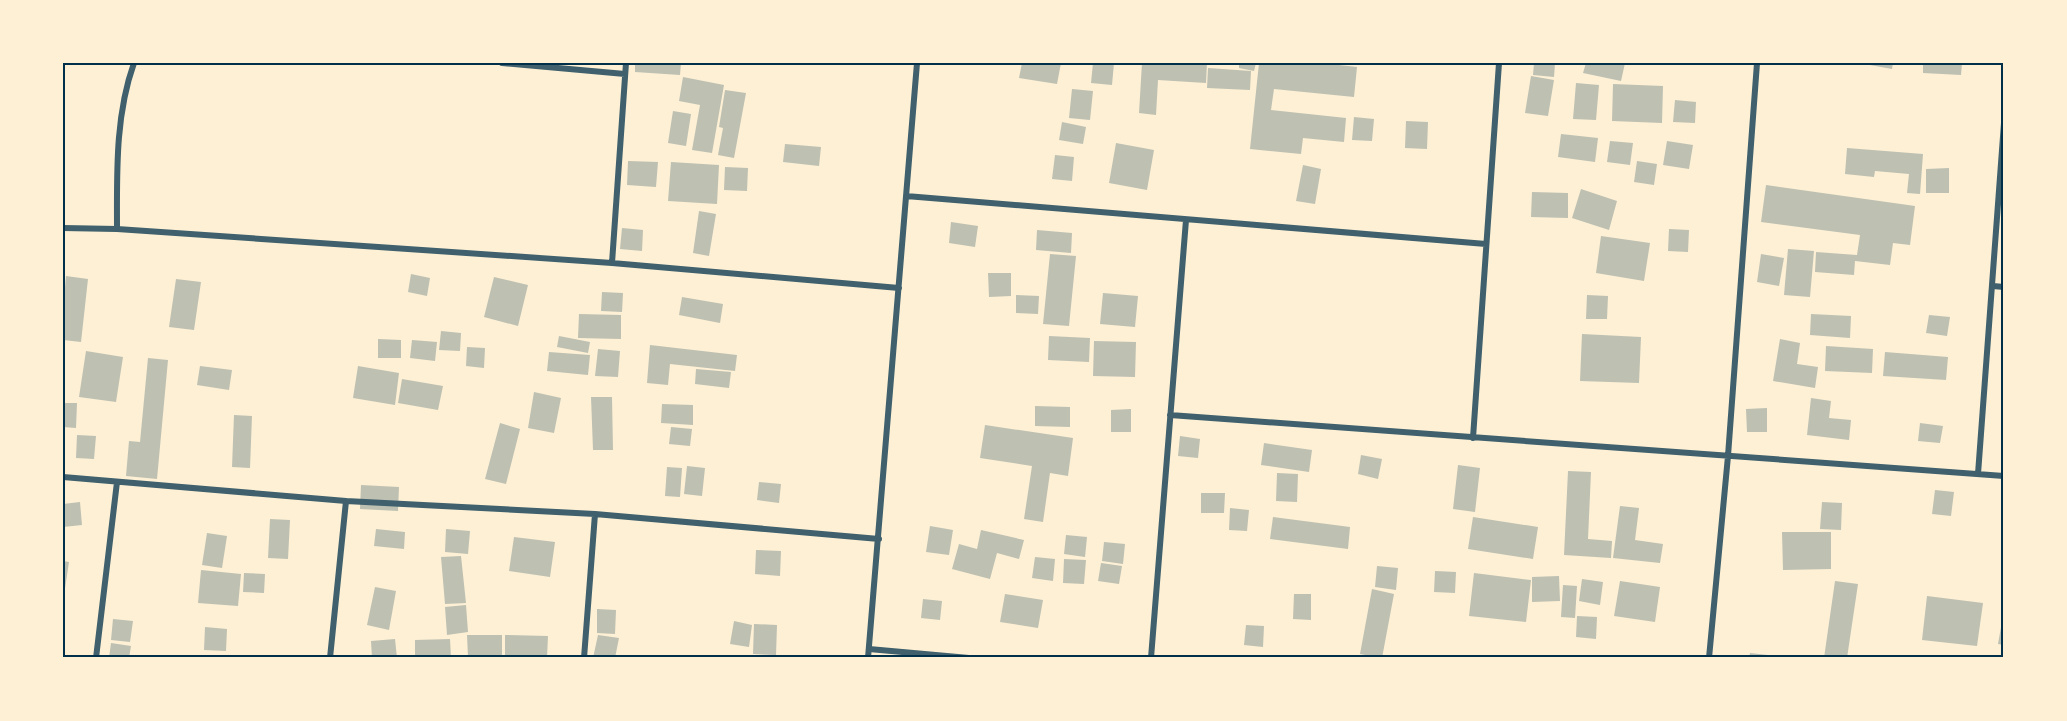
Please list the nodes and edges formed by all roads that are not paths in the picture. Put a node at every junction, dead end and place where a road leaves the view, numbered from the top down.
1 (134, 63) edge
2 (502, 63) edge
3 (626, 63) edge
4 (917, 63) edge
5 (1499, 63) edge
6 (1757, 63) edge
7 (625, 74) junction
8 (2004, 123) edge
9 (906, 196) junction
10 (1186, 220) junction
11 (63, 228) edge
12 (117, 229) junction
13 (1486, 244) junction
14 (612, 263) junction
15 (1993, 286) junction
16 (2004, 287) edge
17 (899, 288) junction
18 (1170, 415) junction
19 (1473, 438) junction
20 (1728, 456) junction
21 (1978, 474) junction
22 (2004, 476) edge
23 (63, 477) edge
24 (117, 482) junction
25 (346, 501) junction
26 (595, 514) junction
27 (879, 539) junction
28 (869, 649) junction
29 (96, 658) edge
30 (330, 658) edge
31 (584, 658) edge
32 (868, 658) edge
33 (969, 658) edge
34 (1151, 658) edge
35 (1709, 658) edge

1 - 12 street
2 - 7 street
3 - 7 street
4 - 9 street
5 - 13 street
6 - 20 street
7 - 14 street
8 - 15 street
9 - 10 street
9 - 17 street
10 - 13 street
10 - 18 street
11 - 12 street
12 - 14 street
13 - 19 street
14 - 17 street
15 - 16 street
15 - 21 street
17 - 27 street
18 - 19 street
18 - 34 street
19 - 20 street
20 - 21 street
20 - 35 street
21 - 22 street
23 - 24 street
24 - 25 street
24 - 29 street
25 - 26 street
25 - 30 street
26 - 27 street
26 - 31 street
27 - 28 street
28 - 32 street
28 - 33 street

